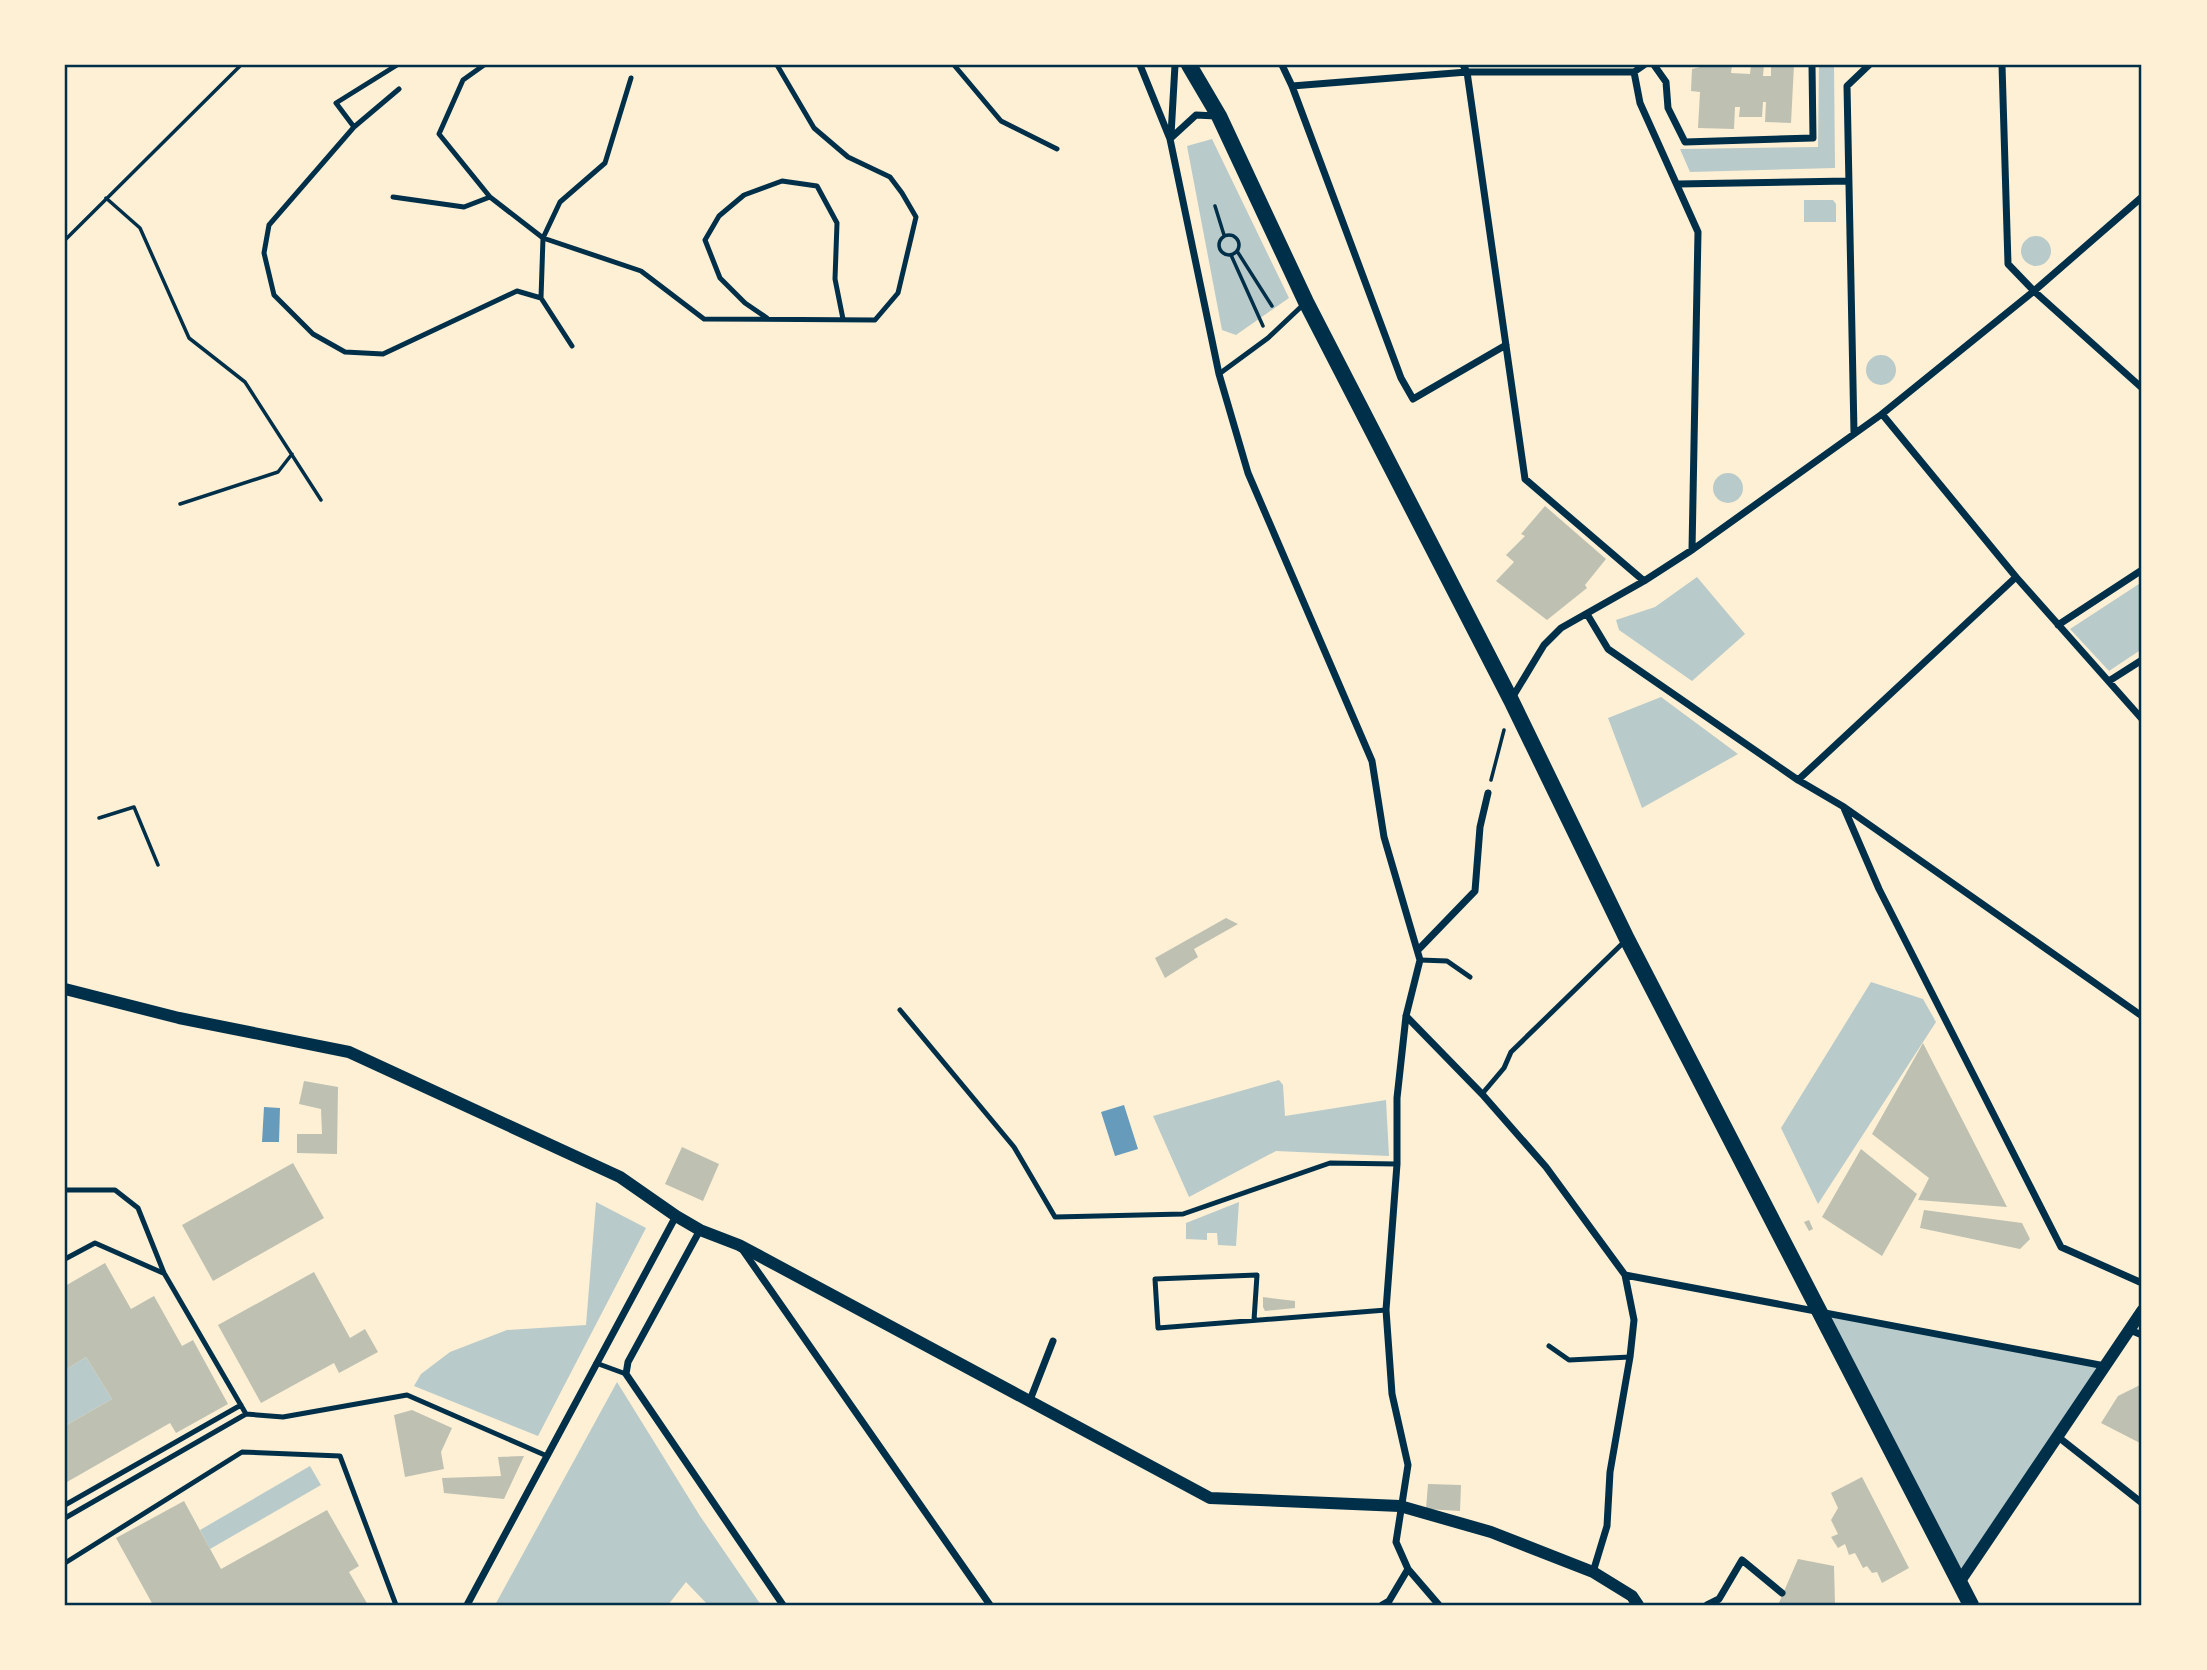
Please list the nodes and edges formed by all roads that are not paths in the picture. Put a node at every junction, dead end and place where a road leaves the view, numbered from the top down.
1 (397, 65) edge
2 (484, 65) edge
3 (777, 65) edge
4 (954, 65) edge
5 (1140, 65) edge
6 (1175, 65) edge
7 (1189, 65) edge
8 (1282, 65) edge
9 (1644, 65) edge
10 (1654, 65) edge
11 (1812, 65) edge
12 (1869, 65) edge
13 (2002, 65) edge
14 (1465, 68) edge
15 (1634, 72) junction
16 (631, 78) dead end
17 (1292, 86) junction
18 (399, 89) dead end
19 (1219, 116) junction
20 (354, 127) junction
21 (1170, 139) junction
22 (1057, 149) dead end
23 (1848, 181) junction
24 (1678, 184) junction
25 (393, 197) dead end
26 (490, 197) junction
27 (2142, 197) edge
28 (543, 238) junction
29 (2034, 291) junction
30 (541, 298) junction
31 (1306, 302) junction
32 (769, 319) junction
33 (843, 319) junction
34 (1506, 345) junction
35 (572, 346) dead end
36 (1219, 374) junction
37 (2142, 388) edge
38 (1882, 414) junction
39 (1854, 433) junction
40 (1692, 550) junction
41 (2142, 570) edge
42 (2016, 577) junction
43 (1644, 581) junction
44 (1587, 614) junction
45 (2058, 625) junction
46 (2142, 660) edge
47 (2109, 681) junction
48 (1511, 700) junction
49 (2142, 719) edge
50 (1798, 780) junction
51 (1488, 793) road end
52 (1844, 807) junction
53 (1627, 939) junction
54 (1418, 950) junction
55 (1420, 960) junction
56 (1470, 977) dead end
57 (65, 989) edge
58 (900, 1010) dead end
59 (1406, 1016) junction
60 (2142, 1016) edge
61 (1482, 1094) junction
62 (1397, 1164) junction
63 (65, 1190) edge
64 (676, 1216) junction
65 (700, 1230) junction
66 (739, 1245) junction
67 (65, 1259) edge
68 (164, 1273) junction
69 (1625, 1275) junction
70 (2142, 1283) edge
71 (1386, 1310) junction
72 (1819, 1311) junction
73 (2142, 1311) edge
74 (1254, 1320) junction
75 (2136, 1333) edge
76 (1053, 1341) dead end
77 (1549, 1346) dead end
78 (1630, 1357) junction
79 (596, 1363) junction
80 (2105, 1366) junction
81 (626, 1374) junction
82 (1030, 1400) junction
83 (241, 1405) junction
84 (246, 1414) junction
85 (2057, 1436) junction
86 (547, 1456) junction
87 (2142, 1503) edge
88 (65, 1506) edge
89 (1400, 1506) junction
90 (65, 1518) edge
91 (65, 1563) edge
92 (1408, 1569) junction
93 (1593, 1572) junction
94 (1960, 1581) junction
95 (1782, 1593) dead end
96 (396, 1605) edge
97 (467, 1605) edge
98 (783, 1605) edge
99 (990, 1605) edge
100 (1382, 1605) edge
101 (1439, 1605) edge
102 (1638, 1605) edge
103 (1707, 1605) edge
104 (1971, 1605) edge

1 - 20 lane
2 - 26 lane
3 - 33 lane
4 - 22 lane
5 - 21 street
6 - 21 street
7 - 19 main road
8 - 17 street
9 - 15 street
10 - 11 street
12 - 23 street
13 - 29 street
14 - 15 street
14 - 17 street
14 - 34 street
15 - 24 street
16 - 28 lane
17 - 34 street
18 - 20 lane
19 - 21 street
19 - 31 main road
20 - 30 lane
21 - 36 street
23 - 24 street
23 - 39 street
24 - 40 street
25 - 26 lane
26 - 28 lane
27 - 29 street
28 - 30 lane
28 - 32 lane
29 - 37 street
29 - 38 street
30 - 35 lane
31 - 36 lane
31 - 48 main road
32 - 33 lane
32 - 33 lane
34 - 43 street
36 - 54 street
38 - 39 street
38 - 42 street
39 - 40 street
40 - 43 street
41 - 45 street
42 - 45 street
42 - 50 street
43 - 44 street
44 - 48 street
44 - 50 street
45 - 47 street
46 - 47 street
47 - 49 street
48 - 53 main road
50 - 52 street
51 - 54 street
52 - 60 street
52 - 70 street
53 - 61 lane
53 - 72 main road
54 - 55 street
55 - 56 lane
55 - 59 street
57 - 64 street
58 - 62 lane
59 - 61 street
59 - 62 street
61 - 69 street
62 - 71 street
63 - 68 lane
64 - 65 street
64 - 79 street
65 - 66 street
65 - 81 street
66 - 82 street
66 - 99 street
67 - 68 lane
68 - 83 lane
69 - 72 street
69 - 78 street
71 - 74 lane
71 - 89 street
72 - 80 street
72 - 94 main road
73 - 75 street
74 - 74 lane
75 - 80 street
76 - 82 street
77 - 78 lane
78 - 93 street
79 - 81 lane
79 - 86 street
80 - 85 street
81 - 98 street
82 - 89 street
83 - 84 lane
83 - 88 lane
84 - 86 lane
84 - 90 lane
85 - 87 street
85 - 94 street
86 - 97 street
89 - 92 street
89 - 93 street
91 - 96 lane
92 - 100 street
92 - 101 street
93 - 102 street
94 - 104 main road
95 - 103 street

